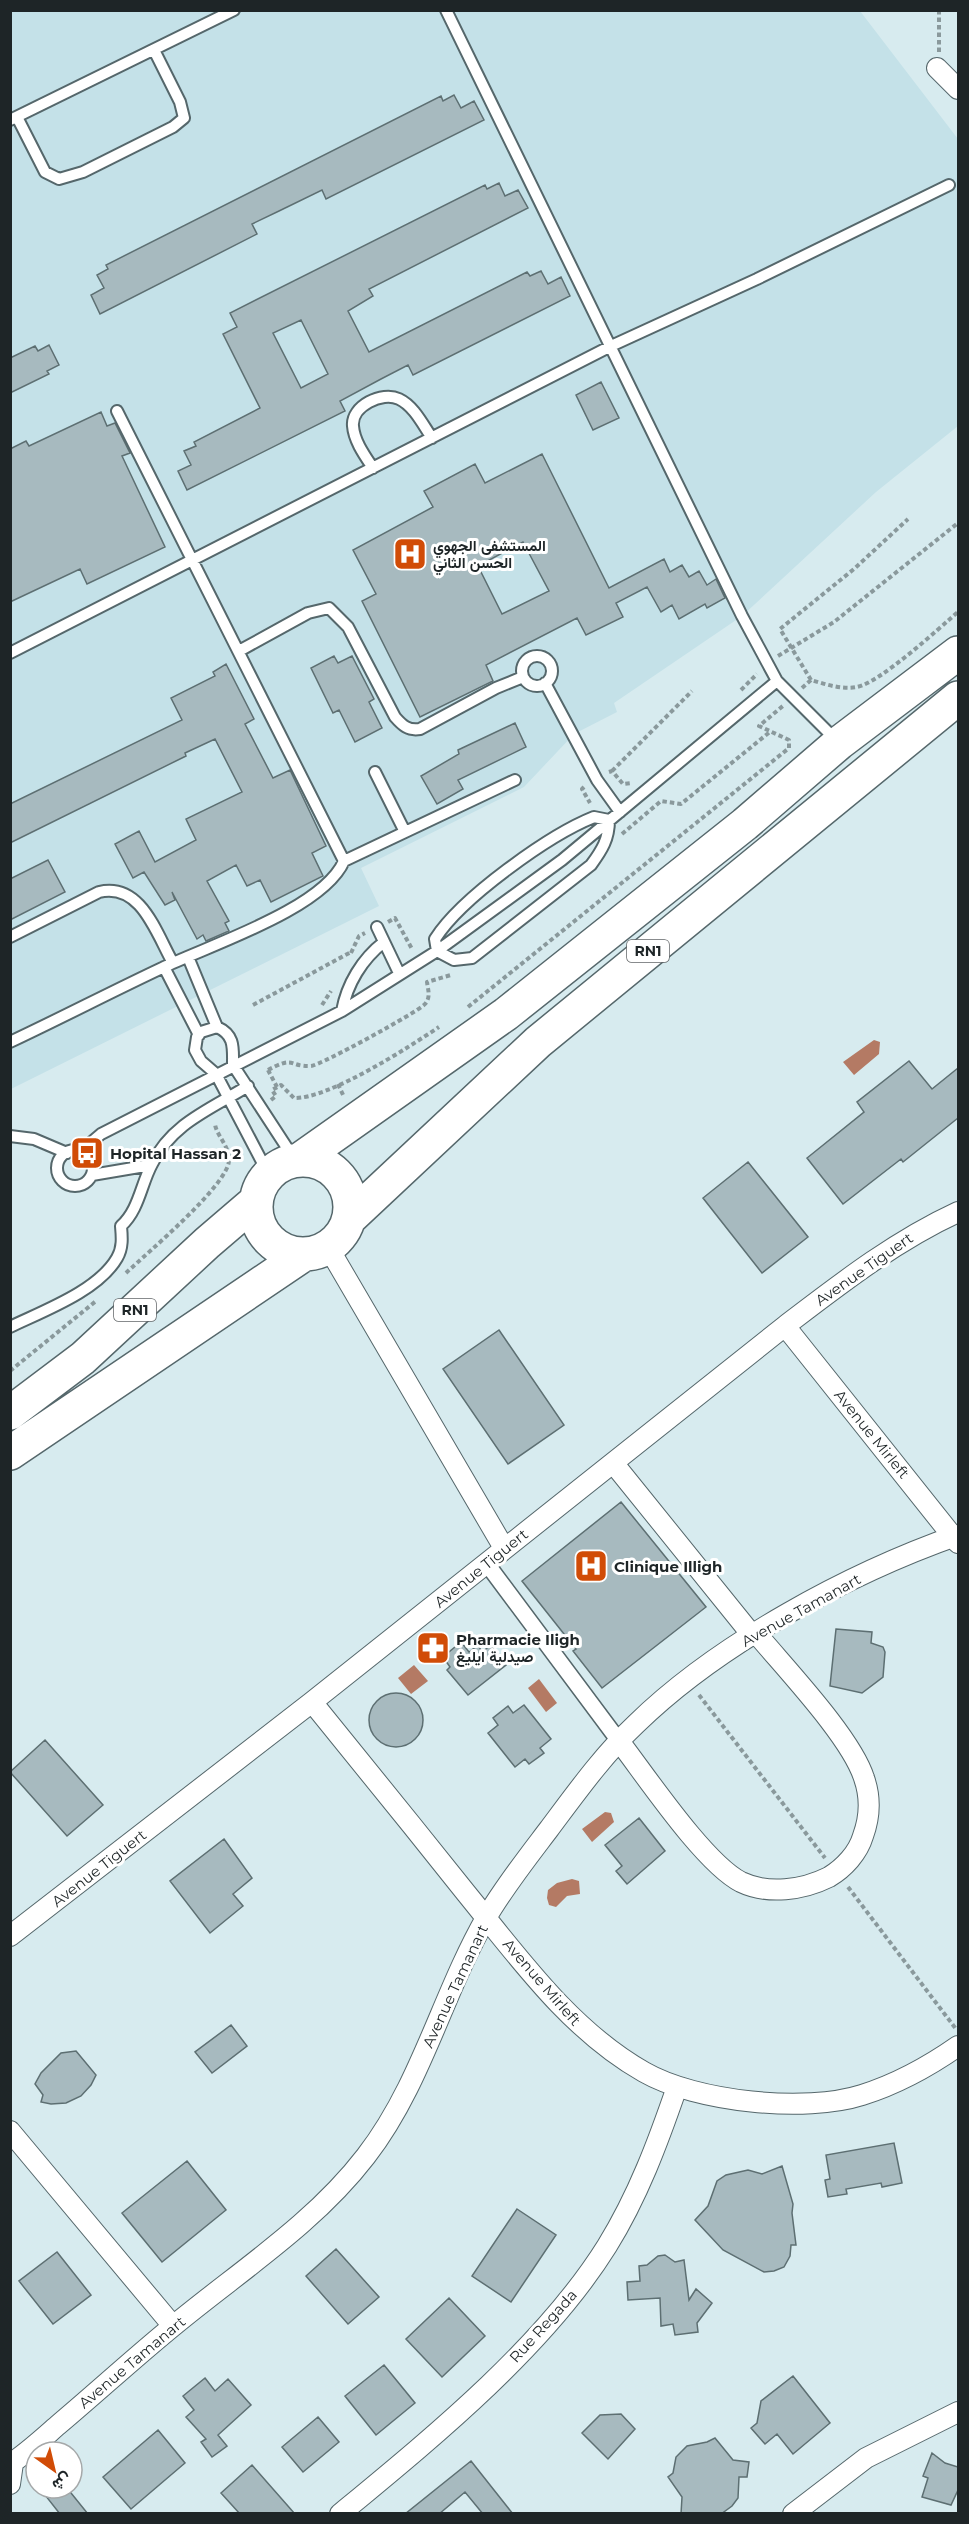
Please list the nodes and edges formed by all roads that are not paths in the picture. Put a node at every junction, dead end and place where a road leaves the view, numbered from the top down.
1 (234, 10) edge
2 (446, 10) edge
3 (154, 50) junction
4 (937, 68) road end
5 (958, 89) edge
6 (14, 119) edge
7 (949, 185) dead end
8 (611, 346) junction
9 (117, 411) dead end
10 (432, 438) junction
11 (373, 468) junction
12 (192, 558) junction
13 (239, 651) junction
14 (10, 653) edge
15 (958, 653) edge
16 (523, 677) junction
17 (777, 681) junction
18 (545, 683) junction
19 (958, 698) edge
20 (839, 743) junction
21 (375, 772) dead end
22 (515, 780) dead end
23 (620, 812) junction
24 (609, 820) junction
25 (405, 832) junction
26 (344, 861) junction
27 (376, 927) dead end
28 (10, 937) edge
29 (384, 942) junction
30 (437, 951) junction
31 (188, 957) junction
32 (169, 965) junction
33 (399, 972) junction
34 (342, 1011) junction
35 (218, 1027) junction
36 (199, 1035) junction
37 (10, 1042) edge
38 (233, 1065) junction
39 (216, 1074) junction
40 (248, 1086) junction
41 (229, 1098) junction
42 (10, 1136) edge
43 (81, 1151) junction
44 (67, 1153) junction
45 (151, 1165) junction
46 (281, 1174) junction
47 (92, 1175) junction
48 (958, 1212) edge
49 (350, 1218) junction
50 (316, 1251) junction
51 (784, 1326) junction
52 (10, 1327) edge
53 (10, 1413) edge
54 (10, 1453) edge
55 (614, 1464) junction
56 (957, 1538) edge
57 (504, 1548) junction
58 (487, 1564) junction
59 (754, 1634) junction
60 (312, 1702) junction
61 (619, 1741) junction
62 (486, 1918) junction
63 (10, 1936) edge
64 (958, 2046) edge
65 (676, 2087) junction
66 (10, 2131) edge
67 (173, 2326) junction
68 (958, 2412) edge
69 (12, 2463) edge
70 (10, 2484) edge
71 (340, 2514) edge
72 (793, 2514) edge

1 - 3 lane
2 - 8 lane
3 - 6 lane
3 - 6 lane
4 - 5 street
7 - 8 lane
8 - 10 lane
8 - 17 lane
9 - 12 lane
10 - 11 lane
10 - 11 lane
11 - 12 lane
12 - 13 lane
12 - 14 lane
13 - 16 lane
13 - 26 lane
15 - 20 highway, RN1
16 - 18 lane
16 - 18 lane
17 - 20 lane
17 - 23 lane
18 - 23 lane
19 - 49 highway, RN1
20 - 46 highway, RN1
21 - 25 lane
22 - 25 lane
23 - 24 lane
24 - 30 lane
24 - 30 lane
24 - 30 lane
25 - 26 lane
26 - 31 lane
27 - 29 lane
28 - 32 lane
29 - 33 lane
29 - 34 lane
30 - 33 lane
31 - 32 lane
31 - 35 lane
32 - 36 lane
32 - 37 lane
33 - 34 lane
34 - 38 lane
35 - 36 lane
35 - 38 lane
36 - 39 lane
38 - 39 lane
38 - 40 lane
39 - 41 lane
39 - 43 lane
40 - 41 lane
40 - 46 lane
41 - 45 lane
41 - 46 lane
42 - 44 lane
43 - 44 lane
43 - 47 lane
44 - 47 lane
45 - 47 lane
45 - 52 lane
46 - 49 highway
46 - 50 highway
46 - 53 highway, RN1
48 - 51 street, Avenue Tiguert
49 - 50 highway, RN1
50 - 54 highway, RN1
50 - 57 street
51 - 55 street, Avenue Tiguert
51 - 56 street, Avenue Mirleft
55 - 57 street, Avenue Tiguert
55 - 59 street
56 - 59 street, Avenue Tamanart
57 - 58 street, Avenue Tiguert
58 - 60 street, Avenue Tiguert
58 - 61 street
59 - 61 street, Avenue Tamanart
59 - 61 street
60 - 62 street, Avenue Mirleft
60 - 63 street, Avenue Tiguert
61 - 62 street, Avenue Tamanart
62 - 65 street, Avenue Mirleft
62 - 67 street, Avenue Tamanart
64 - 65 street, Avenue Mirleft
65 - 71 street, Rue Regada
66 - 67 street
67 - 69 street, Avenue Tamanart
68 - 72 street
69 - 70 street, Avenue Tamanart

